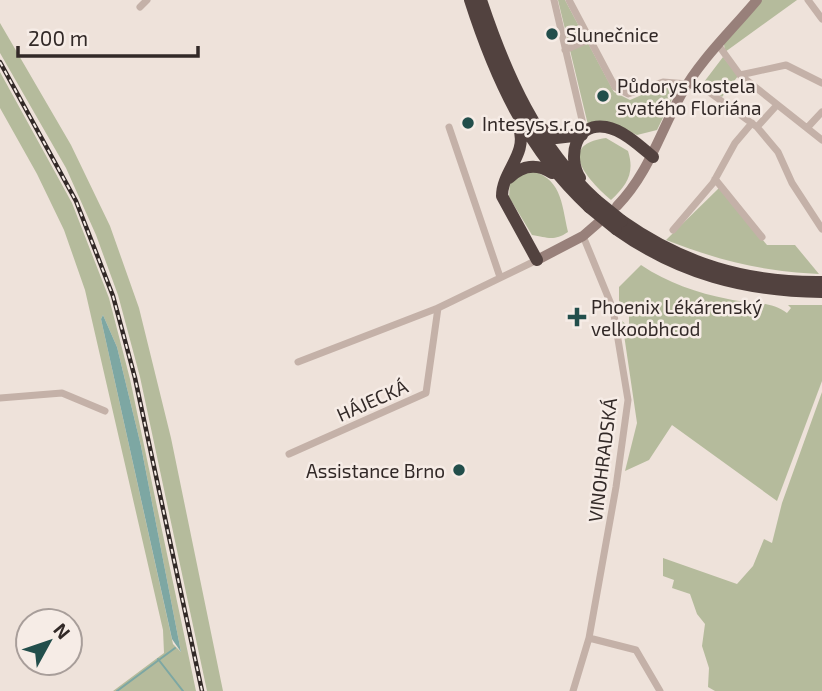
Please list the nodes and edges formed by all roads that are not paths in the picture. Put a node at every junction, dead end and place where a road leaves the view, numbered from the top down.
1 (146, 0) edge
2 (470, 0) edge
3 (481, 0) edge
4 (554, 0) edge
5 (569, 0) edge
6 (757, 0) edge
7 (808, 0) edge
8 (140, 7) dead end
9 (822, 19) edge
10 (590, 39) junction
11 (719, 46) junction
12 (565, 50) junction
13 (740, 75) junction
14 (822, 83) edge
15 (688, 84) junction
16 (511, 105) junction
17 (777, 105) junction
18 (822, 112) edge
19 (528, 115) junction
20 (582, 120) dead end
21 (755, 125) junction
22 (449, 127) dead end
23 (807, 128) junction
24 (582, 135) junction
25 (822, 140) edge
26 (653, 157) junction
27 (561, 179) junction
28 (715, 179) junction
29 (504, 183) junction
30 (593, 204) junction
31 (617, 206) dead end
32 (598, 223) dead end
33 (619, 225) junction
34 (822, 229) edge
35 (673, 230) dead end
36 (583, 236) junction
37 (762, 237) dead end
38 (537, 260) junction
39 (500, 277) junction
40 (822, 282) edge
41 (822, 292) edge
42 (438, 308) junction
43 (298, 362) dead end
44 (0, 398) edge
45 (106, 411) dead end
46 (289, 454) dead end
47 (589, 638) junction
48 (573, 691) edge
49 (660, 691) edge

1 - 8 street
2 - 16 highway
3 - 19 highway
4 - 12 street
5 - 10 street
6 - 11 street
7 - 9 street
10 - 12 street
10 - 15 street
11 - 13 street
11 - 15 street
12 - 20 street
13 - 14 street
13 - 17 street
15 - 21 street
15 - 26 street
16 - 27 highway
16 - 29 highway
17 - 21 street
17 - 23 street
18 - 23 street
19 - 24 highway
19 - 30 highway
21 - 28 street
21 - 34 street
22 - 39 street
23 - 25 street
24 - 26 highway
24 - 30 highway
26 - 31 street
27 - 29 highway
27 - 30 highway
28 - 35 street
28 - 37 street
29 - 38 highway
30 - 33 highway, bridge
32 - 36 street
33 - 40 highway
33 - 41 highway
36 - 38 street
36 - 47 street, VINOHRADSKÁ
38 - 39 street
39 - 42 street
42 - 43 street
42 - 46 street, HÁJECKÁ
44 - 45 street
47 - 48 street, VINOHRADSKÁ
47 - 49 street

